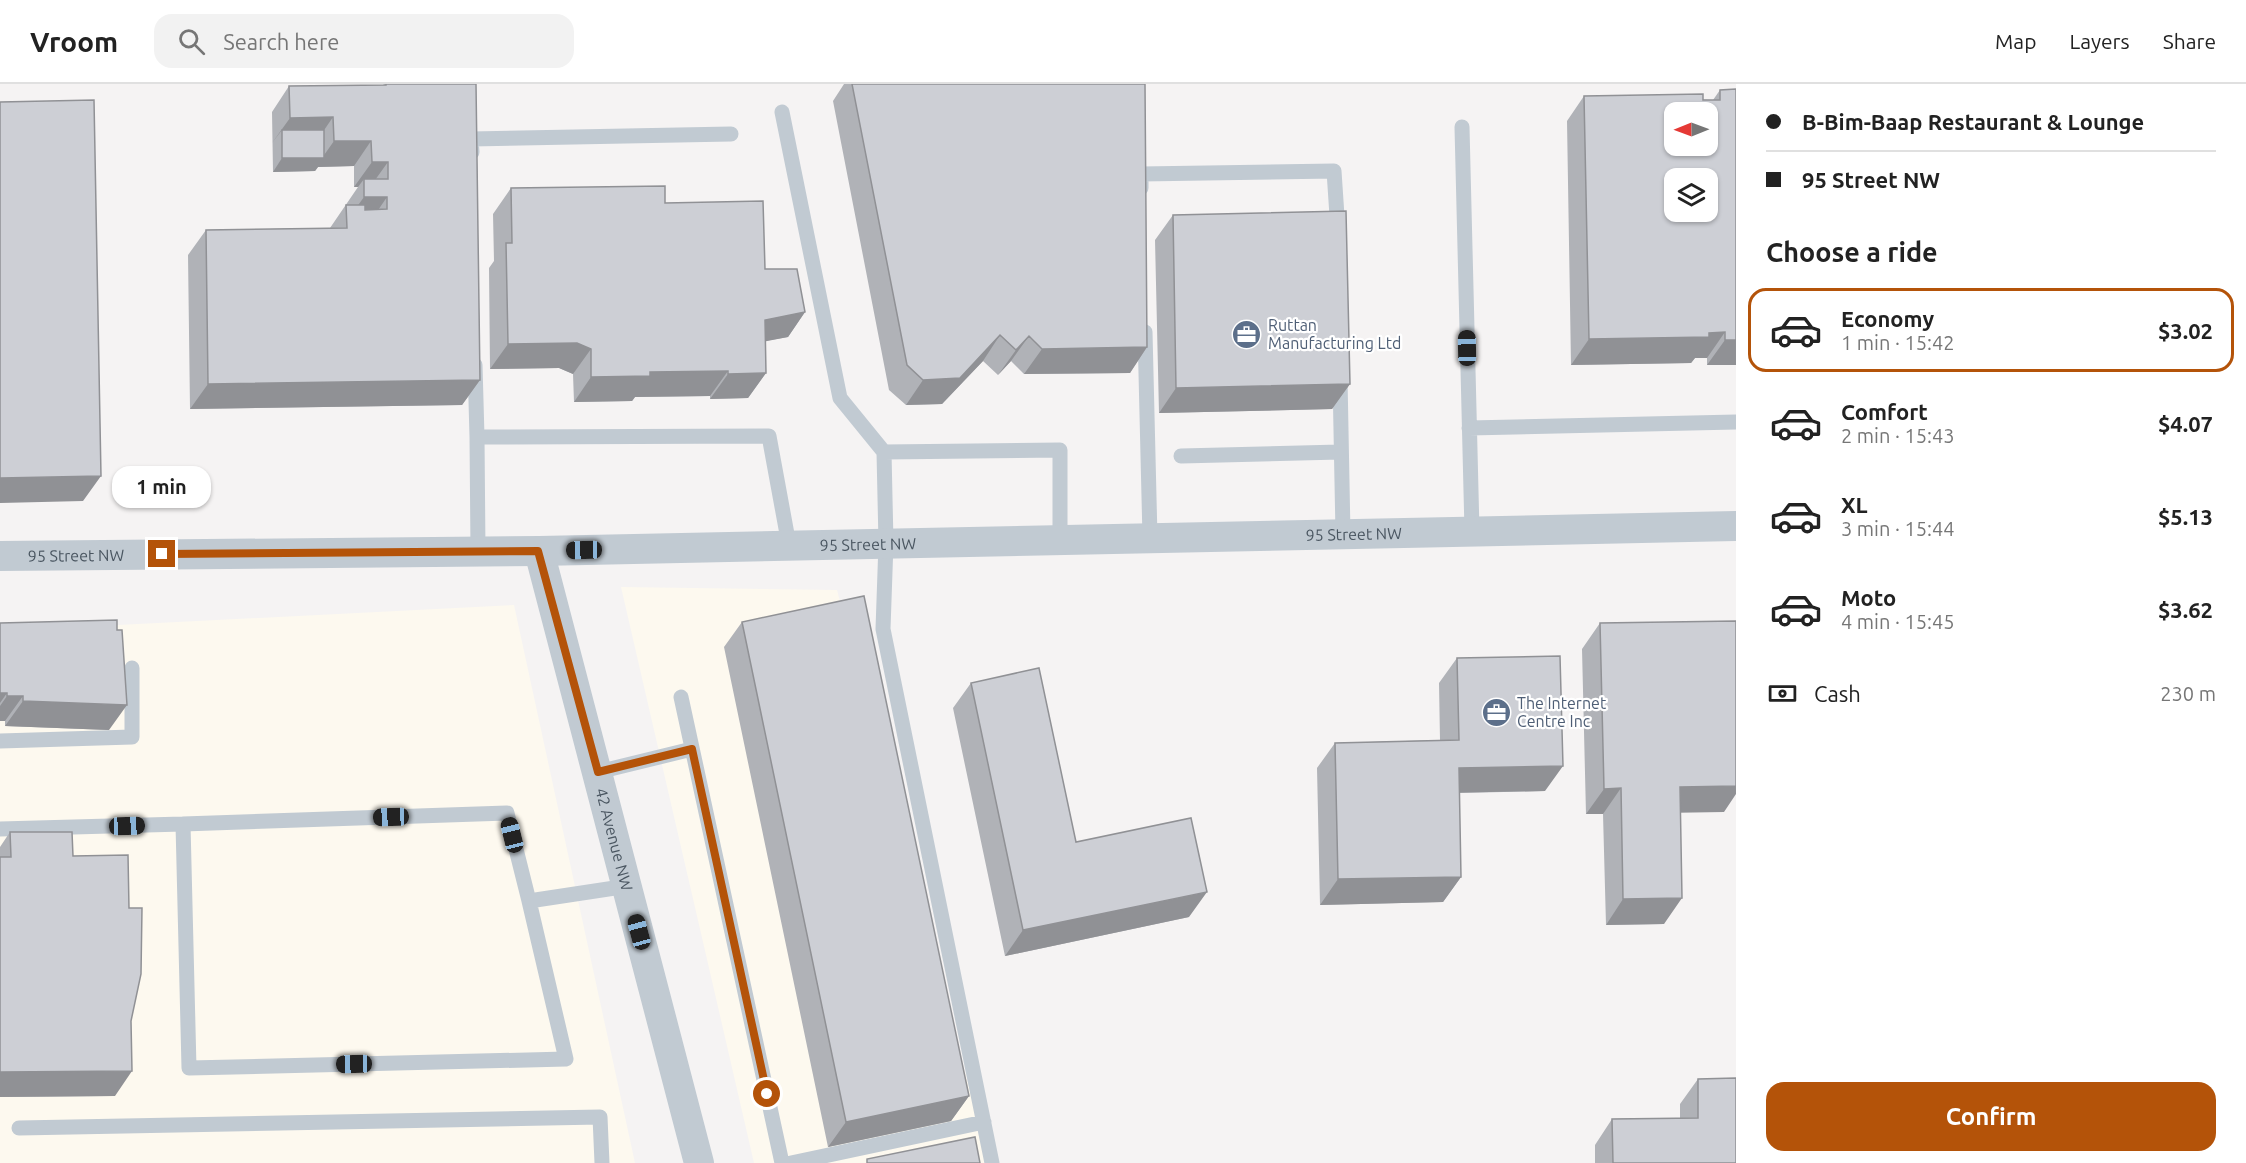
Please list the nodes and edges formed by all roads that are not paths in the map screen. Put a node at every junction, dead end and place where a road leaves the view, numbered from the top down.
1 (782, 112) dead end
2 (1462, 127) dead end
3 (731, 134) dead end
4 (472, 163) edge
5 (1141, 198) edge
6 (1339, 242) edge
7 (1144, 316) edge
8 (475, 354) edge
9 (1340, 359) edge
10 (1736, 422) edge
11 (1469, 428) junction
12 (477, 437) junction
13 (1340, 452) junction
14 (884, 453) junction
15 (1181, 456) dead end
16 (1736, 526) edge
17 (1472, 531) junction
18 (1343, 534) junction
19 (1150, 538) junction
20 (1060, 539) junction
21 (886, 543) junction
22 (789, 545) junction
23 (478, 550) junction
24 (538, 551) junction
25 (0, 556) edge
26 (132, 668) dead end
27 (681, 697) dead end
28 (0, 741) edge
29 (692, 749) junction
30 (598, 772) junction
31 (183, 824) junction
32 (0, 829) edge
33 (628, 886) junction
34 (529, 902) junction
35 (984, 1122) junction
36 (19, 1128) dead end
37 (602, 1163) edge
38 (699, 1163) edge
39 (782, 1163) edge
40 (791, 1163) edge
41 (992, 1163) edge

1 - 14 lane
2 - 11 lane
3 - 4 lane
5 - 6 lane
7 - 19 lane
8 - 12 lane
9 - 13 lane
10 - 11 lane
11 - 17 lane
12 - 22 lane
12 - 23 lane
13 - 15 lane
13 - 18 lane
14 - 20 lane
14 - 21 lane
16 - 17 street, 95 Street NW
17 - 18 street, 95 Street NW
18 - 19 street, 95 Street NW
19 - 20 street, 95 Street NW
20 - 21 street, 95 Street NW
21 - 22 street, 95 Street NW
21 - 35 lane
22 - 24 street, 95 Street NW
23 - 24 street, 95 Street NW
23 - 25 street, 95 Street NW
24 - 30 street, 42 Avenue NW
26 - 28 lane
27 - 29 lane
29 - 30 lane
29 - 39 lane
30 - 33 street, 42 Avenue NW
31 - 32 lane
31 - 34 lane
31 - 34 lane
33 - 34 lane
33 - 38 street, 42 Avenue NW
35 - 40 lane
35 - 41 lane
36 - 37 lane

